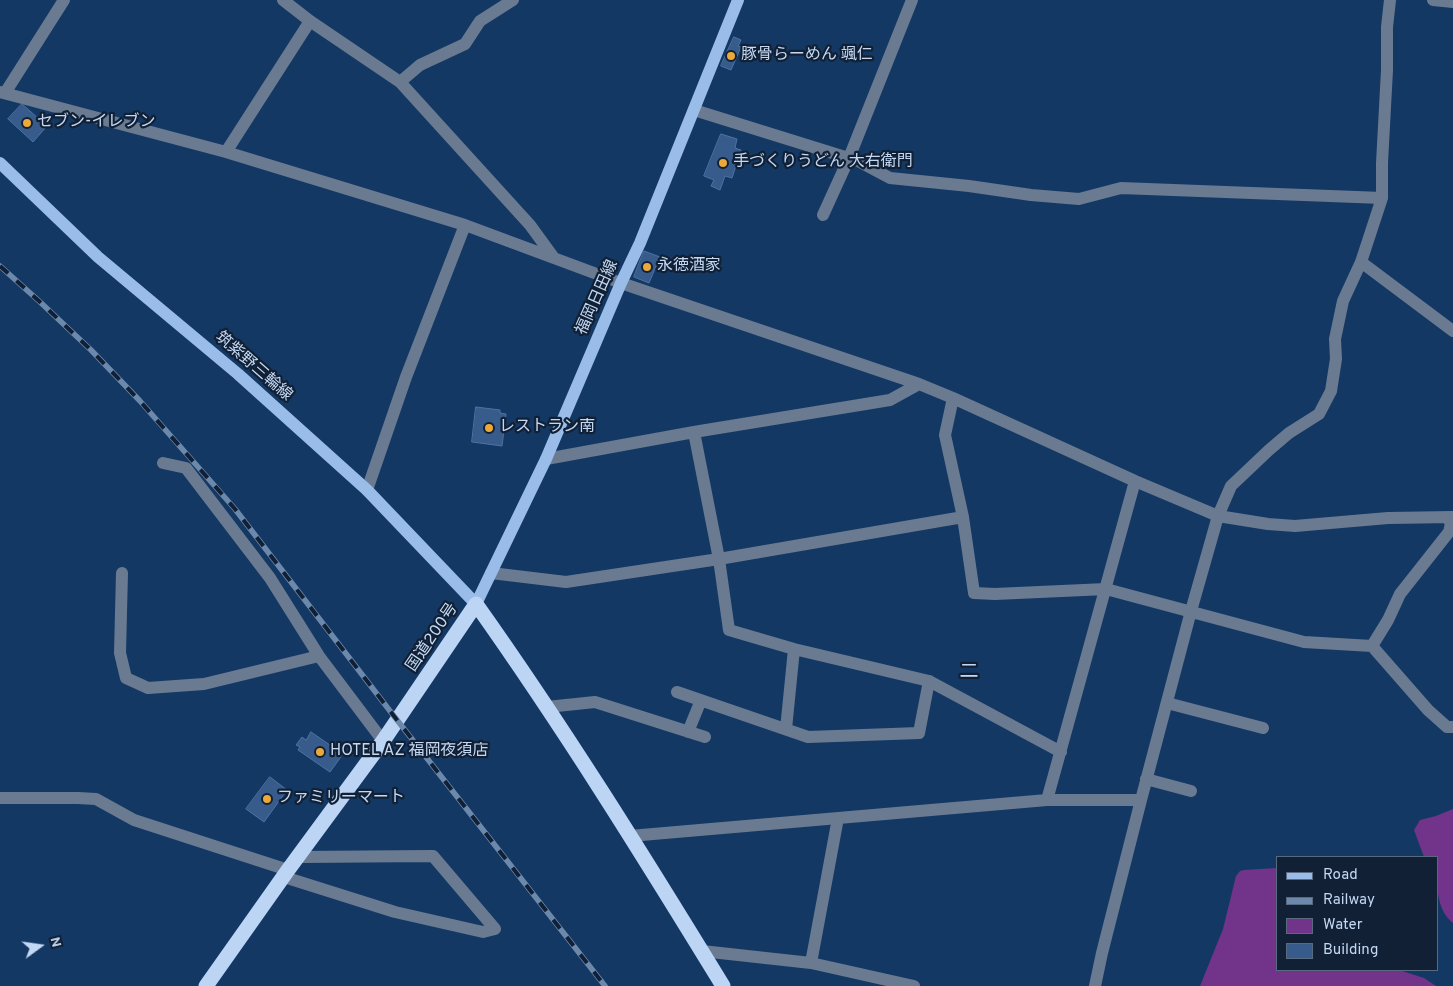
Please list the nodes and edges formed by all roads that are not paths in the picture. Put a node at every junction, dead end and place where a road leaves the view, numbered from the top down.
1 (64, 0) edge
2 (283, 0) edge
3 (513, 0) edge
4 (738, 0) edge
5 (912, 0) edge
6 (1390, 0) edge
7 (1433, 0) edge
8 (1453, 2) edge
9 (310, 21) junction
10 (400, 82) junction
11 (3, 92) edge
12 (694, 110) junction
13 (226, 152) junction
14 (848, 158) junction
15 (0, 163) edge
16 (1382, 198) junction
17 (823, 215) dead end
18 (465, 225) junction
19 (554, 258) junction
20 (1361, 262) junction
21 (621, 283) junction
22 (1453, 331) edge
23 (919, 384) junction
24 (954, 398) junction
25 (694, 432) junction
26 (546, 459) junction
27 (163, 463) dead end
28 (1135, 481) junction
29 (367, 490) junction
30 (1218, 516) junction
31 (963, 517) junction
32 (1450, 517) edge
33 (718, 559) junction
34 (122, 573) dead end
35 (491, 574) junction
36 (1106, 589) junction
37 (476, 604) junction
38 (1191, 611) junction
39 (1372, 646) junction
40 (794, 649) junction
41 (319, 656) junction
42 (929, 681) junction
43 (677, 692) dead end
44 (701, 700) junction
45 (1166, 703) junction
46 (547, 708) junction
47 (1453, 727) edge
48 (1263, 728) dead end
49 (786, 729) junction
50 (688, 732) junction
51 (705, 737) dead end
52 (383, 742) junction
53 (1061, 752) junction
54 (1146, 779) junction
55 (1192, 792) dead end
56 (0, 798) edge
57 (1048, 800) junction
58 (1140, 800) junction
59 (838, 818) junction
60 (630, 836) junction
61 (298, 857) junction
62 (286, 873) junction
63 (702, 951) junction
64 (811, 964) junction
65 (206, 986) edge
66 (723, 986) edge
67 (914, 986) edge
68 (1096, 986) edge

1 - 11 street
2 - 9 street
3 - 10 street
4 - 12 main road, 福岡日田線
5 - 14 street
6 - 16 street
7 - 8 street
9 - 10 street
9 - 13 street
10 - 19 street
11 - 13 street
12 - 14 street
12 - 21 main road, 福岡日田線
13 - 18 street
14 - 16 street
14 - 17 street
15 - 29 main road, 筑紫野三輪線
16 - 20 street
18 - 19 street
18 - 29 street
19 - 21 street
20 - 22 street
20 - 30 street
21 - 23 street
21 - 26 main road, 福岡日田線
23 - 24 street
23 - 25 street
24 - 28 street
24 - 31 street
25 - 26 street
25 - 33 street
26 - 35 main road, 福岡日田線
27 - 41 street
28 - 30 street
28 - 36 street
29 - 37 main road, 筑紫野三輪線
30 - 32 street
30 - 38 street
31 - 33 street
31 - 36 street
32 - 39 street
33 - 35 street
33 - 40 street
34 - 41 street
35 - 37 main road, 福岡日田線
36 - 38 street
36 - 53 street
37 - 46 highway, 国道200号
37 - 52 highway, 国道200号
38 - 39 street
38 - 45 street
39 - 47 street
40 - 42 street
40 - 49 street
41 - 52 street
42 - 49 street
42 - 53 street
43 - 44 street
44 - 49 street
44 - 50 street
45 - 48 street
45 - 54 street
46 - 50 street
46 - 60 highway, 国道200号
50 - 51 street
52 - 61 highway, 国道200号
53 - 57 street
54 - 55 street
54 - 58 street
56 - 62 street
57 - 58 street
57 - 59 street
58 - 68 street
59 - 60 street
59 - 64 street
60 - 63 highway, 国道200号
61 - 62 highway, 国道200号
61 - 62 street
62 - 65 highway, 国道200号
63 - 64 street
63 - 66 highway, 国道200号
64 - 67 street

